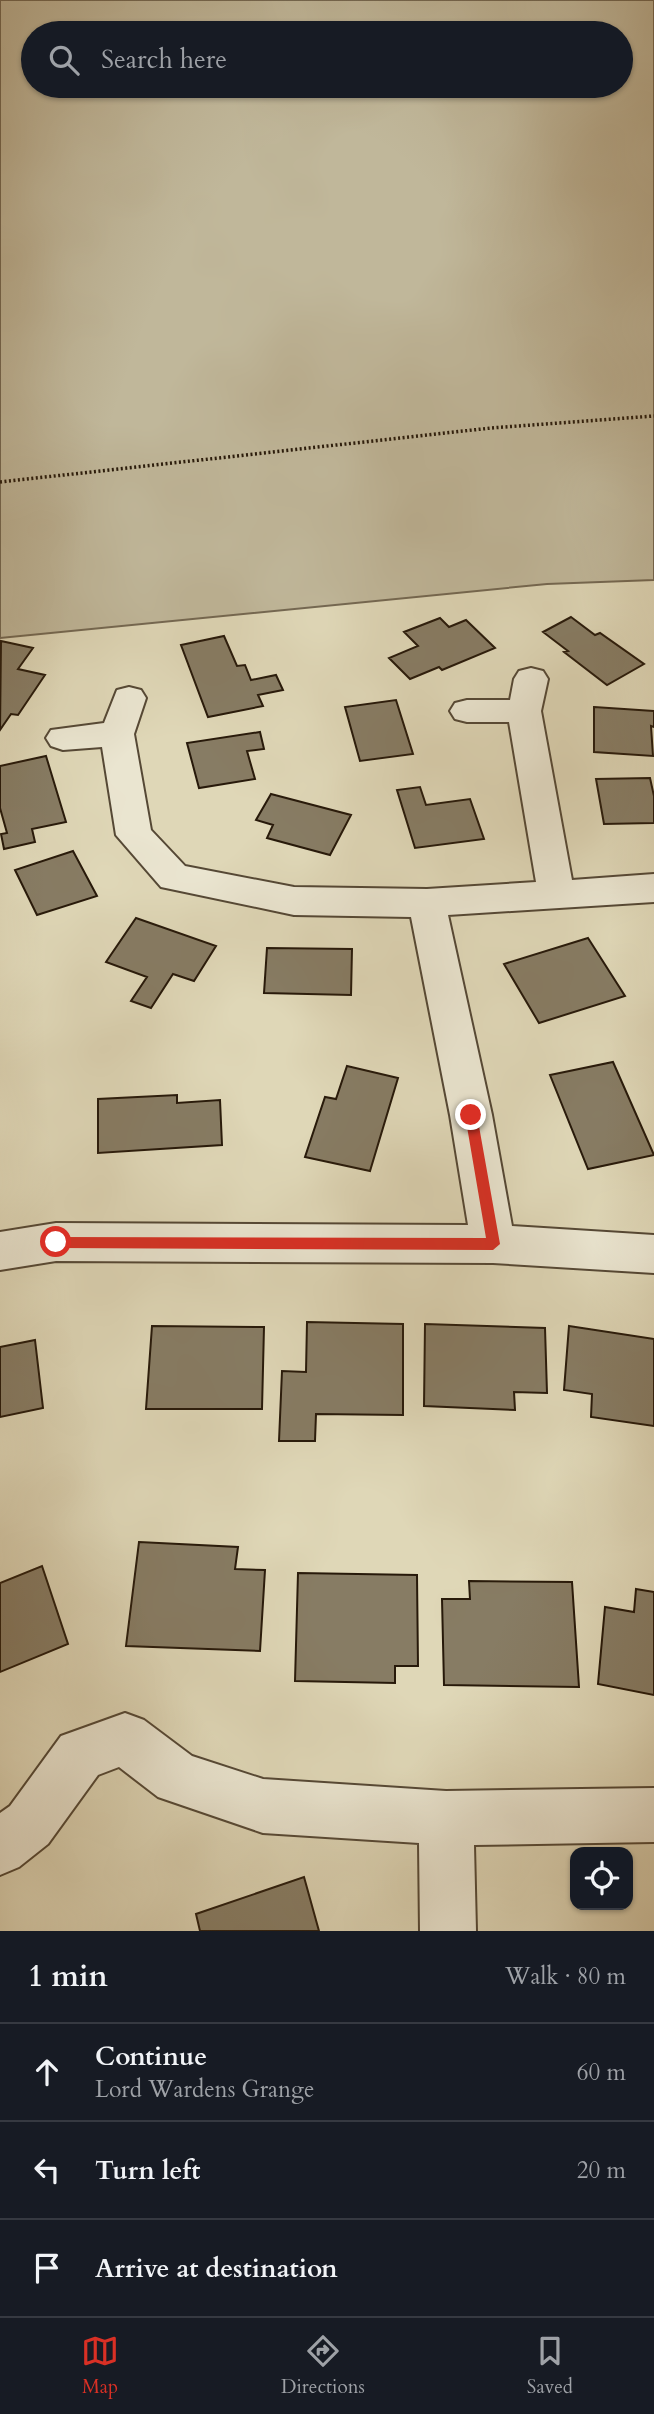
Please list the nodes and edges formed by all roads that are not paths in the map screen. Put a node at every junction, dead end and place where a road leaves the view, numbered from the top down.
1 (129, 698) dead end
2 (467, 711) dead end
3 (117, 734) junction
4 (63, 738) dead end
5 (654, 888) edge
6 (556, 892) junction
7 (427, 903) junction
8 (493, 1244) junction
9 (0, 1251) edge
10 (654, 1254) edge
11 (654, 1815) edge
12 (446, 1818) junction
13 (0, 1848) edge
14 (448, 1931) edge

1 - 3 street
2 - 6 street
3 - 4 street
3 - 7 street
5 - 6 street
6 - 7 street
7 - 8 street
8 - 9 street
8 - 10 street
11 - 12 street
12 - 13 street
12 - 14 street

